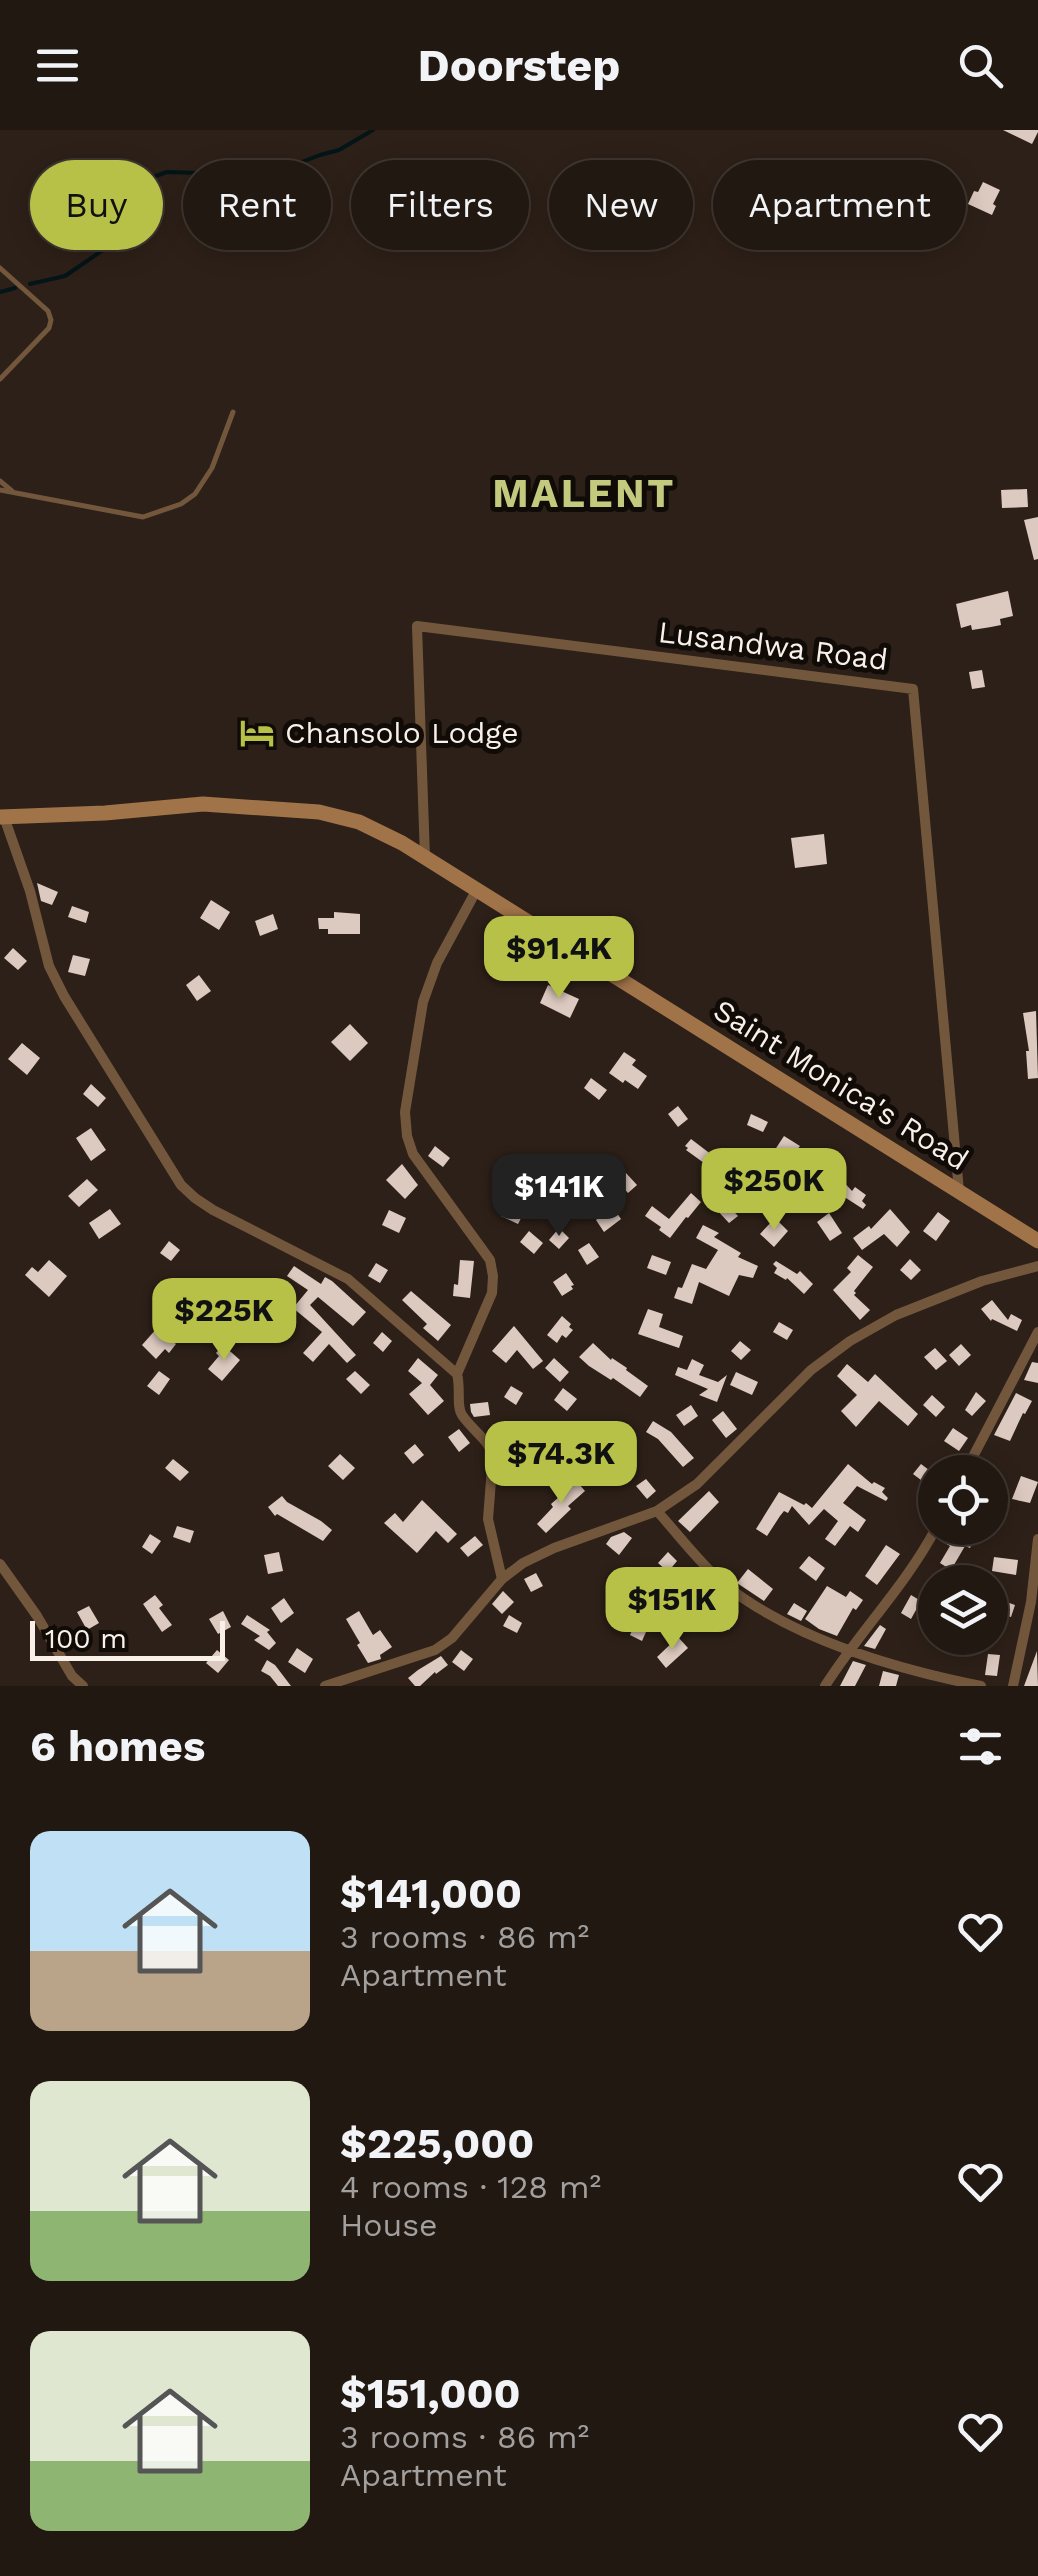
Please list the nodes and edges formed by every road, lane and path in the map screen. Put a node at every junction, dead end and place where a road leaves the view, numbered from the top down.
1 (0, 268) edge
2 (0, 379) edge
3 (234, 412) dead end
4 (0, 481) edge
5 (0, 490) edge
6 (14, 492) junction
7 (2, 817) edge
8 (424, 858) junction
9 (476, 890) junction
10 (959, 1191) junction
11 (1038, 1241) edge
12 (1038, 1266) edge
13 (1038, 1332) edge
14 (456, 1374) junction
15 (974, 1455) edge
16 (657, 1510) junction
17 (1038, 1538) edge
18 (927, 1545) edge
19 (0, 1564) edge
20 (502, 1580) junction
21 (848, 1649) junction
22 (83, 1686) edge
23 (325, 1686) edge
24 (826, 1686) edge
25 (982, 1686) edge
26 (1013, 1686) edge

1 - 2 lane
3 - 6 lane
4 - 6 lane
5 - 6 lane
7 - 8 street, Saint Monica's Road
7 - 14 street
8 - 9 street, Saint Monica's Road
8 - 10 street, Lusandwa Road
9 - 10 street, Saint Monica's Road
9 - 14 street
10 - 11 street, Saint Monica's Road
12 - 16 street
13 - 15 street
14 - 20 street
16 - 20 street
16 - 21 street
17 - 26 street
18 - 21 street
19 - 22 street
20 - 23 street
21 - 24 street
21 - 25 street

